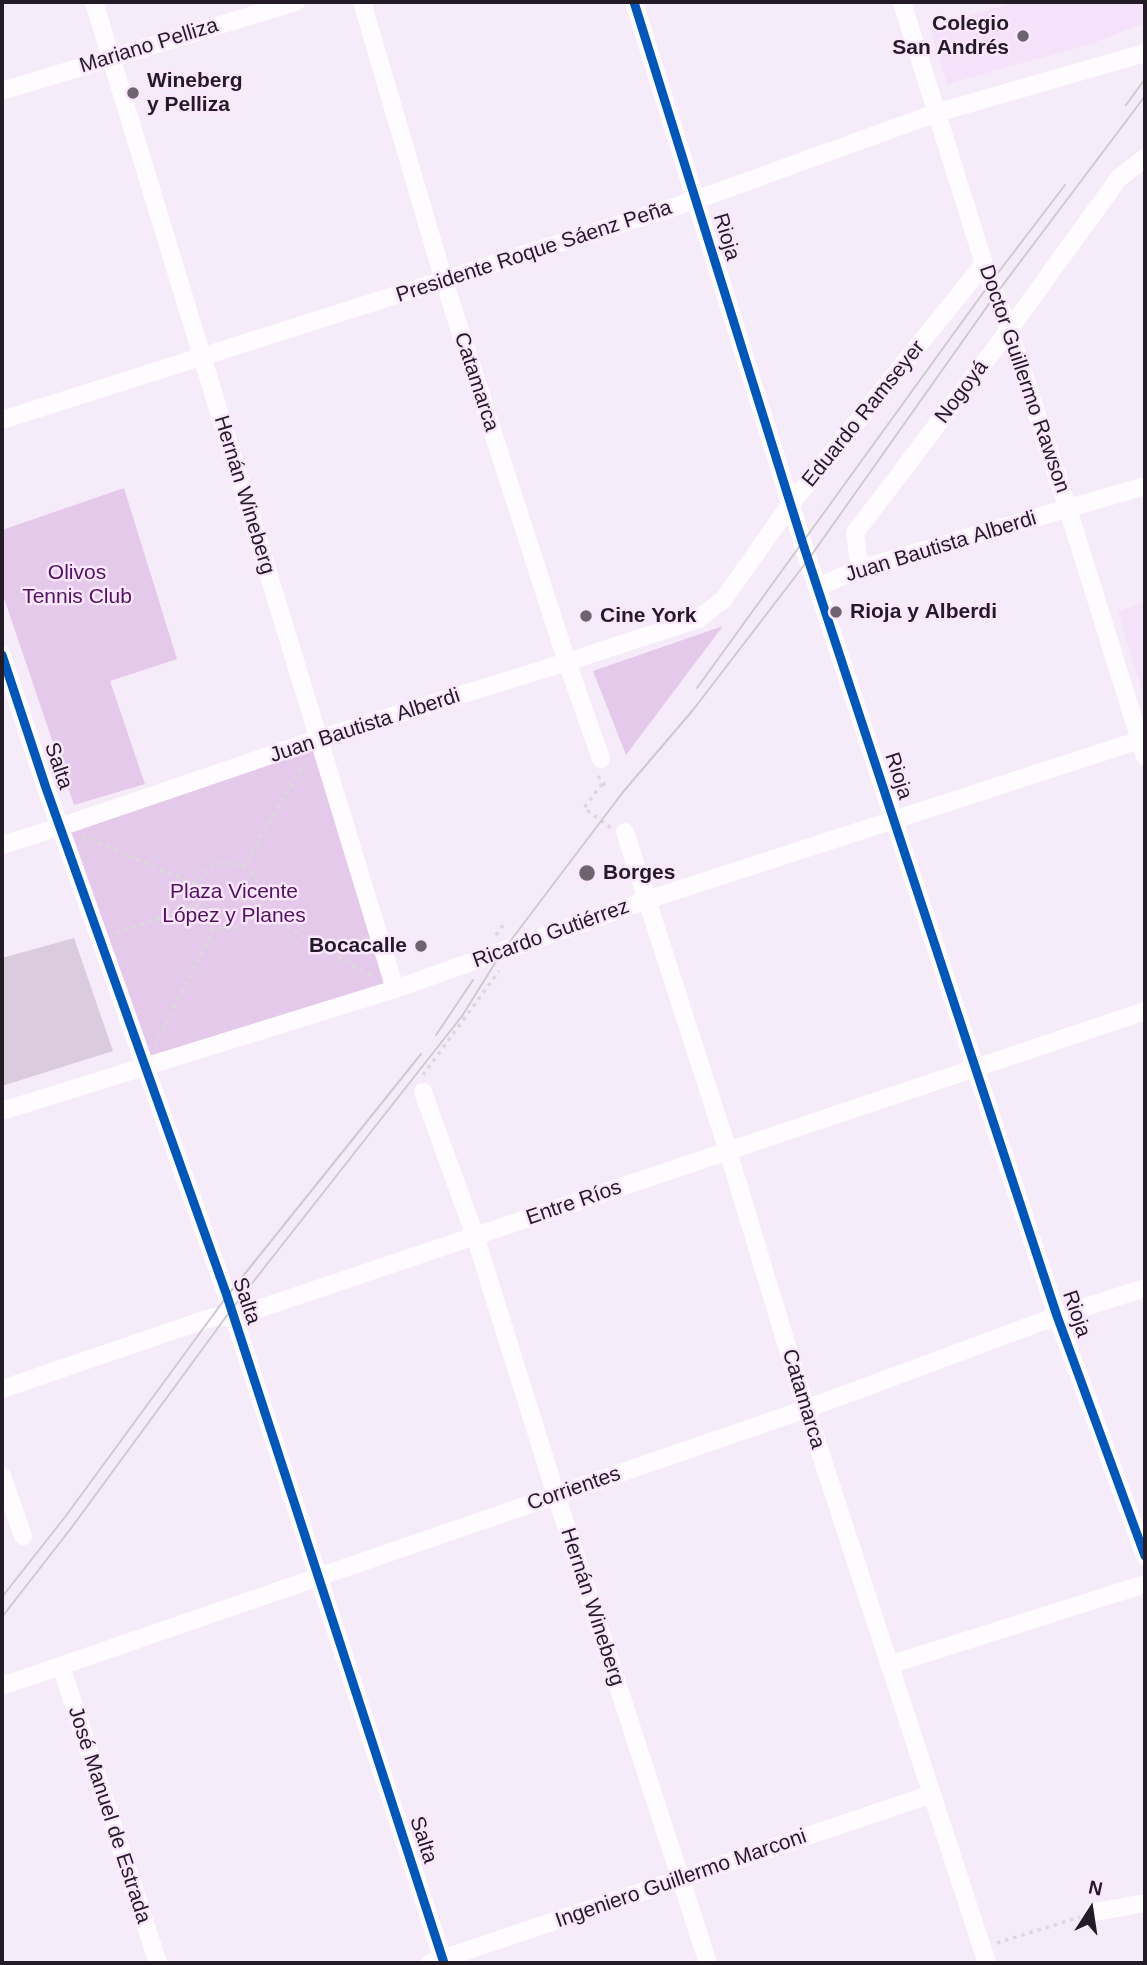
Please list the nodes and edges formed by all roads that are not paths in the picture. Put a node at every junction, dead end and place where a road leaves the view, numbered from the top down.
1 (94, 2) edge
2 (296, 2) edge
3 (362, 2) edge
4 (634, 2) edge
5 (902, 2) edge
6 (1145, 53) edge
7 (112, 58) junction
8 (2, 91) edge
9 (936, 113) junction
10 (1145, 158) edge
11 (696, 200) junction
12 (984, 264) junction
13 (444, 281) junction
14 (1009, 330) junction
15 (203, 358) junction
16 (2, 420) edge
17 (1145, 486) edge
18 (790, 505) junction
19 (1068, 509) junction
20 (860, 569) junction
21 (817, 587) junction
22 (723, 600) joint
23 (2, 655) edge
24 (567, 662) junction
25 (318, 739) junction
26 (1143, 748) edge
27 (601, 759) dead end
28 (894, 820) junction
29 (60, 827) junction
30 (620, 832) road end
31 (2, 845) edge
32 (647, 900) junction
33 (389, 986) junction
34 (1145, 1010) edge
35 (145, 1066) junction
36 (976, 1068) junction
37 (423, 1092) road end
38 (2, 1111) edge
39 (728, 1151) junction
40 (475, 1236) junction
41 (1145, 1288) edge
42 (1058, 1316) junction
43 (234, 1317) junction
44 (2, 1389) edge
45 (806, 1409) junction
46 (2, 1476) edge
47 (556, 1495) junction
48 (23, 1536) dead end
49 (1145, 1556) edge
50 (318, 1577) junction
51 (1145, 1584) edge
52 (889, 1665) junction
53 (61, 1666) junction
54 (2, 1686) edge
55 (932, 1794) junction
56 (681, 1879) junction
57 (1145, 1903) edge
58 (1095, 1912) road end
59 (985, 1956) edge
60 (439, 1962) edge
61 (158, 1963) edge
62 (708, 1963) edge

1 - 7 street, Hernán Wineberg
2 - 7 street, Mariano Pelliza
3 - 13 street, Catamarca
4 - 11 street, Rioja
5 - 9 street, Doctor Guillermo Rawson
6 - 9 street, Presidente Roque Sáenz Peña
7 - 8 street, Mariano Pelliza
7 - 15 street, Hernán Wineberg
9 - 11 street, Presidente Roque Sáenz Peña
9 - 12 street, Doctor Guillermo Rawson
10 - 14 street, Nogoyá
11 - 13 street, Presidente Roque Sáenz Peña
11 - 18 street, Rioja
12 - 14 street, Doctor Guillermo Rawson
12 - 18 street, Eduardo Ramseyer
13 - 15 street, Presidente Roque Sáenz Peña
13 - 24 street, Catamarca
14 - 19 street, Doctor Guillermo Rawson
14 - 20 street, Nogoyá
15 - 16 street, Presidente Roque Sáenz Peña
15 - 25 street, Hernán Wineberg
17 - 19 street, Juan Bautista Alberdi
18 - 21 street, Rioja
18 - 22 street, Eduardo Ramseyer
19 - 20 street, Juan Bautista Alberdi
19 - 26 street, Doctor Guillermo Rawson
20 - 21 street, Juan Bautista Alberdi
21 - 28 street, Rioja
22 - 24 street, Juan Bautista Alberdi
23 - 29 street, Salta
24 - 25 street, Juan Bautista Alberdi
24 - 27 street, Catamarca
25 - 29 street, Juan Bautista Alberdi
25 - 33 street, Hernán Wineberg
26 - 28 street, Ricardo Gutiérrez
28 - 32 street, Ricardo Gutiérrez
28 - 36 street, Rioja
29 - 31 street, Juan Bautista Alberdi
29 - 35 street, Salta
30 - 32 street, Catamarca
32 - 33 street, Ricardo Gutiérrez
32 - 39 street, Catamarca
33 - 35 street, Ricardo Gutiérrez
34 - 36 street, Entre Ríos
35 - 38 street, Ricardo Gutiérrez
35 - 43 street, Salta
36 - 39 street, Entre Ríos
36 - 42 street, Rioja
37 - 40 street, Hernán Wineberg
39 - 40 street, Entre Ríos
39 - 45 street, Catamarca
40 - 43 street, Entre Ríos
40 - 47 street, Hernán Wineberg
41 - 42 street, Corrientes
42 - 45 street, Corrientes
42 - 49 street, Rioja
43 - 44 street, Entre Ríos
43 - 50 street, Salta
45 - 47 street, Corrientes
45 - 52 street, Catamarca
46 - 48 street
47 - 50 street, Corrientes
47 - 56 street, Hernán Wineberg
50 - 53 street, Corrientes
50 - 60 street, Salta
51 - 52 street
52 - 55 street, Catamarca
53 - 54 street, Corrientes
53 - 61 street, José Manuel de Estrada
55 - 56 street, Ingeniero Guillermo Marconi
55 - 59 street, Catamarca
56 - 60 street, Ingeniero Guillermo Marconi
56 - 62 street, Hernán Wineberg
57 - 58 street

